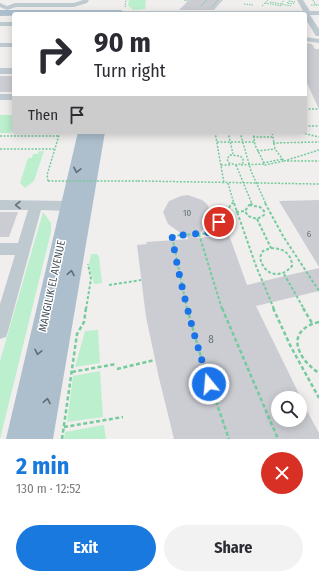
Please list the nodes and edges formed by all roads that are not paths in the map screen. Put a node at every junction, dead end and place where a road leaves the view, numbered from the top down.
1 (86, 0) edge
2 (300, 0) edge
3 (123, 8) edge
4 (110, 9) edge
5 (3, 10) edge
6 (20, 12) edge
7 (83, 12) edge
8 (242, 12) edge
9 (306, 12) edge
10 (307, 13) joint
11 (319, 13) edge
12 (0, 24) edge
13 (12, 24) edge
14 (319, 34) edge
15 (307, 39) edge
16 (319, 41) edge
17 (0, 45) edge
18 (12, 45) edge
19 (0, 71) edge
20 (12, 71) edge
21 (0, 97) edge
22 (12, 97) edge
23 (85, 134) edge
24 (98, 134) edge
25 (0, 205) edge
26 (36, 205) junction
27 (69, 206) junction
28 (23, 248) junction
29 (0, 249) edge
30 (0, 331) edge
31 (19, 439) edge
32 (40, 439) edge

1 - 5 street
2 - 9 street
3 - 4 main road
3 - 8 street
4 - 7 main road
5 - 6 main road
10 - 11 street
10 - 14 street
12 - 13 street
15 - 16 street
17 - 18 street
19 - 20 street
21 - 22 street
23 -> 27 main road, MANGILIK EL AVENUE
32 -> 24 main road, MANGILIK EL AVENUE
26 -> 25 street
26 - 27 street
26 - 28 street
27 -> 31 main road, MANGILIK EL AVENUE
28 - 29 street
28 - 30 street

